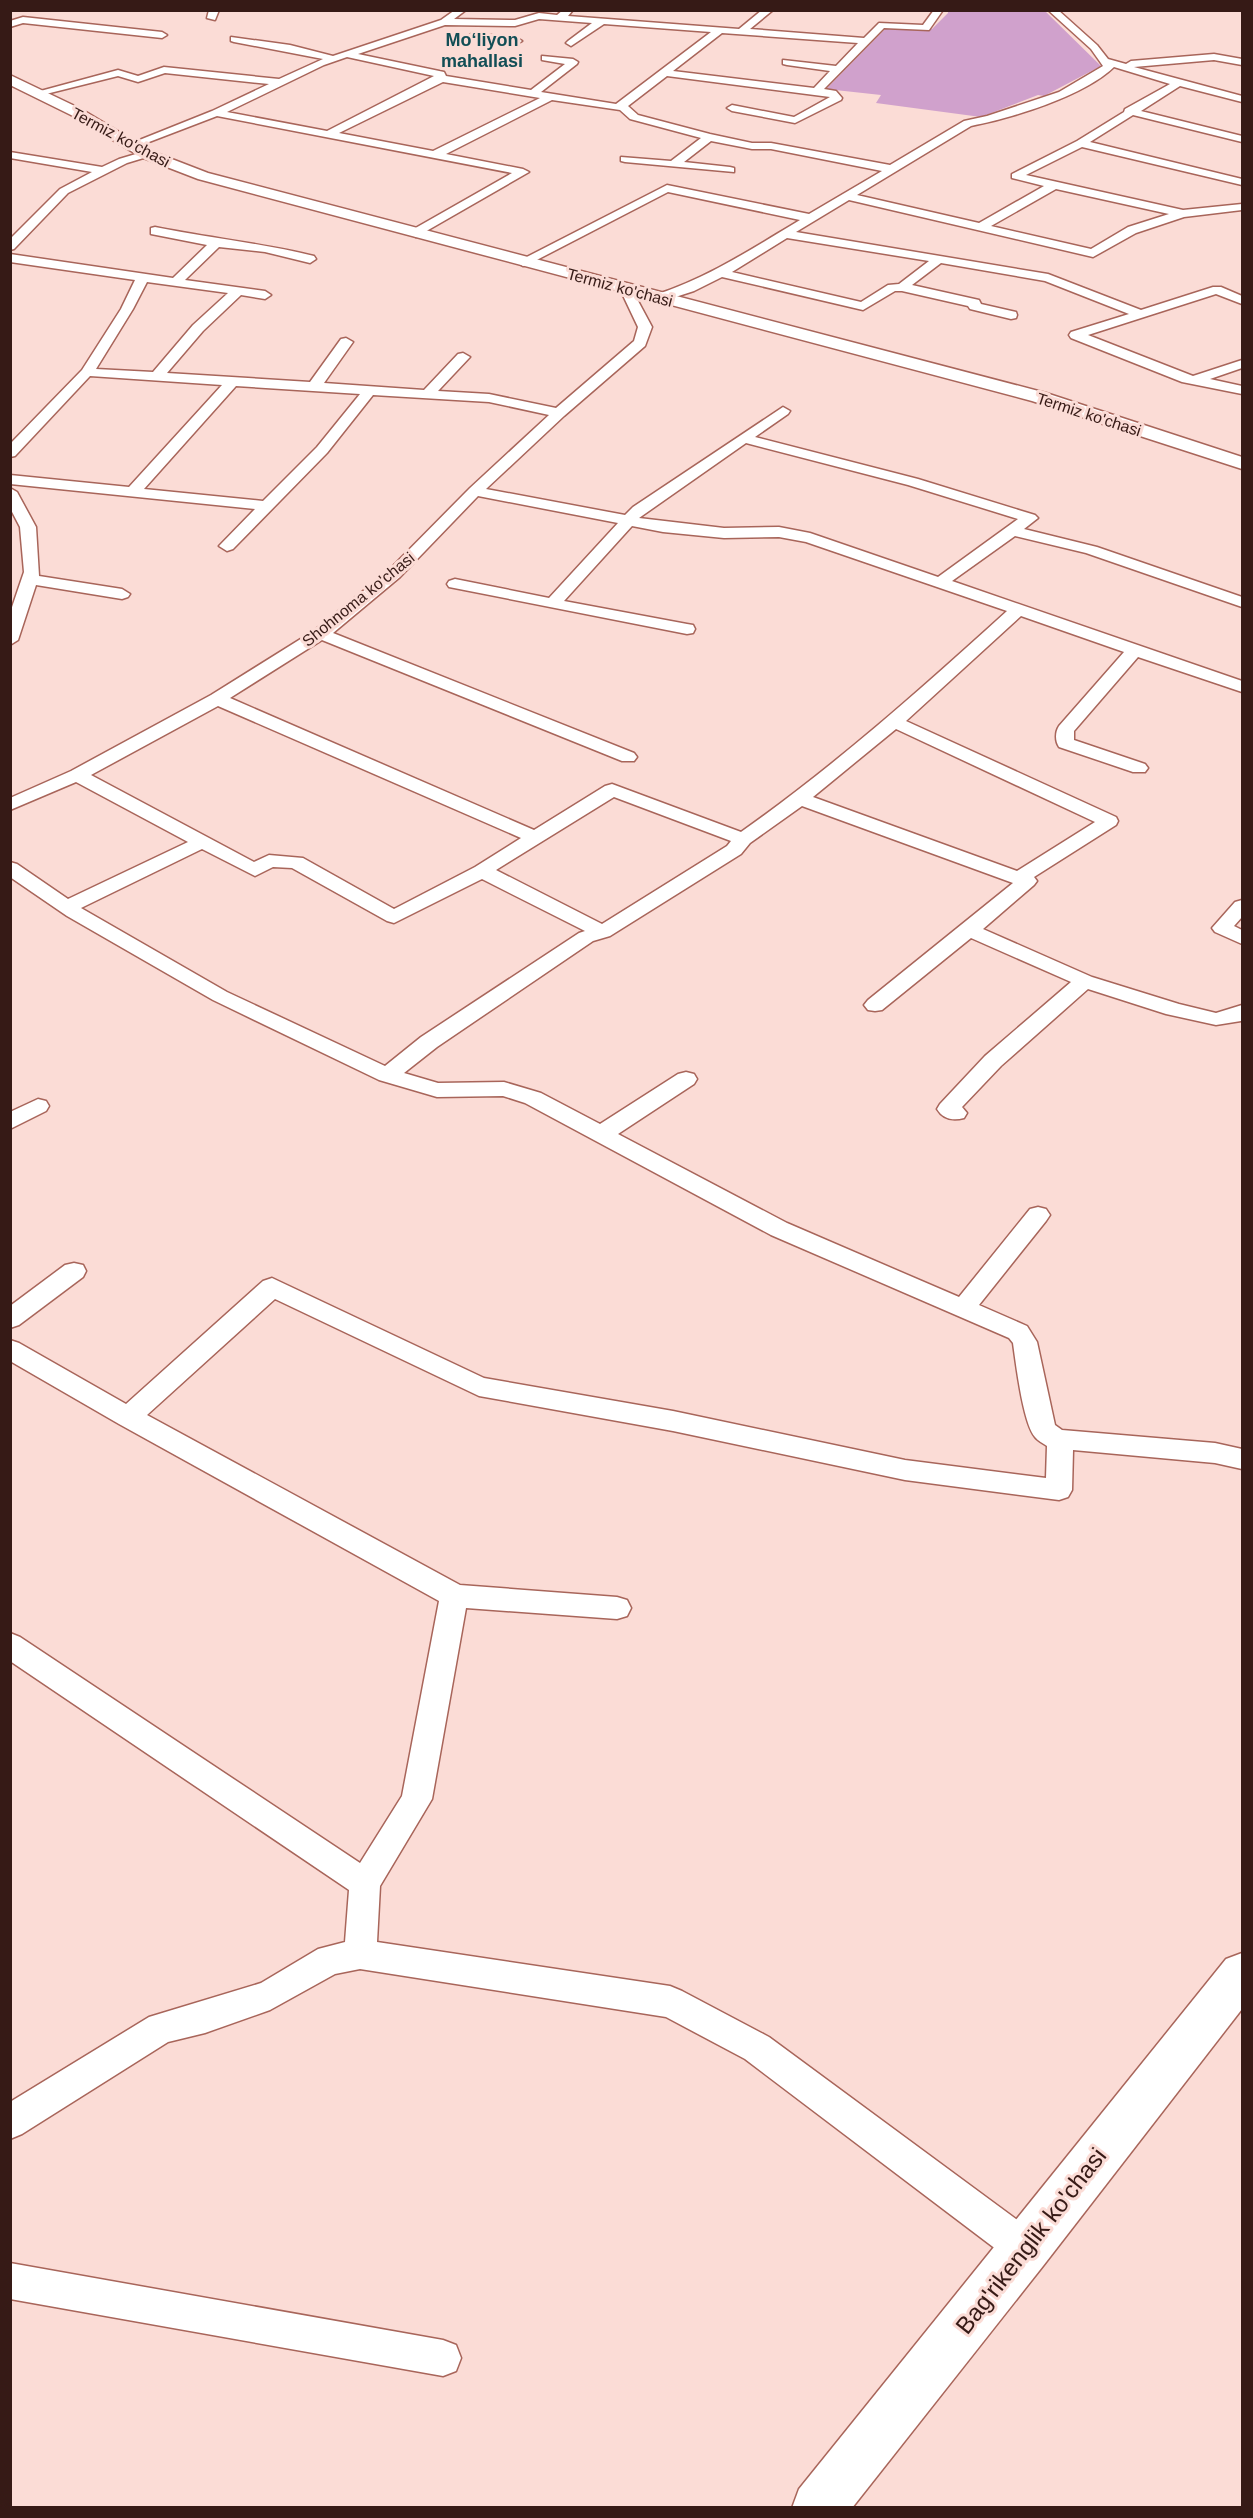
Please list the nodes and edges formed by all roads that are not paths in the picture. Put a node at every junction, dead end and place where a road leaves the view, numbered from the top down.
1 (45, 10) edge
2 (569, 10) edge
3 (770, 10) edge
4 (939, 10) edge
5 (1052, 10) edge
6 (434, 12) edge
7 (460, 12) edge
8 (559, 18) junction
9 (656, 18) dead end
10 (23, 20) junction
11 (602, 21) junction
12 (444, 22) junction
13 (492, 23) junction
14 (10, 24) edge
15 (648, 25) junction
16 (743, 30) junction
17 (719, 31) junction
18 (162, 35) dead end
19 (234, 39) dead end
20 (517, 41) dead end
21 (866, 41) junction
22 (571, 43) dead end
23 (349, 55) junction
24 (545, 58) dead end
25 (335, 59) junction
26 (1104, 61) junction
27 (787, 62) dead end
28 (1242, 62) edge
29 (1119, 65) junction
30 (838, 69) junction
31 (663, 73) junction
32 (442, 78) junction
33 (10, 79) edge
34 (280, 82) junction
35 (1178, 83) junction
36 (816, 91) junction
37 (38, 93) junction
38 (532, 94) junction
39 (549, 97) junction
40 (1242, 99) edge
41 (622, 106) junction
42 (732, 108) dead end
43 (1129, 111) junction
44 (216, 114) junction
45 (327, 135) junction
46 (709, 137) junction
47 (1242, 139) edge
48 (1081, 143) junction
49 (139, 150) junction
50 (10, 154) edge
51 (435, 155) junction
52 (625, 159) dead end
53 (675, 163) junction
54 (891, 169) junction
55 (729, 170) dead end
56 (104, 171) junction
57 (1242, 182) edge
58 (1054, 185) junction
59 (845, 196) junction
60 (1242, 207) edge
61 (1183, 214) junction
62 (809, 218) junction
63 (981, 227) junction
64 (155, 231) dead end
65 (416, 233) junction
66 (783, 234) junction
67 (216, 243) junction
68 (10, 246) edge
69 (10, 258) edge
70 (310, 259) dead end
71 (939, 260) junction
72 (523, 262) junction
73 (721, 273) junction
74 (143, 276) junction
75 (177, 281) junction
76 (902, 287) junction
77 (626, 289) junction
78 (238, 291) junction
79 (265, 294) dead end
80 (659, 298) junction
81 (1242, 300) edge
82 (1140, 314) junction
83 (1011, 315) dead end
84 (346, 342) dead end
85 (463, 357) dead end
86 (1242, 364) edge
87 (87, 372) junction
88 (156, 377) junction
89 (1193, 380) junction
90 (232, 382) junction
91 (314, 387) junction
92 (370, 390) junction
93 (1242, 390) edge
94 (427, 394) junction
95 (783, 411) dead end
96 (559, 413) junction
97 (744, 438) junction
98 (10, 453) edge
99 (1242, 463) edge
100 (10, 479) edge
101 (475, 491) junction
102 (10, 492) edge
103 (132, 492) junction
104 (266, 506) junction
105 (626, 521) junction
106 (1012, 531) junction
107 (227, 546) dead end
108 (30, 579) junction
109 (939, 583) junction
110 (455, 584) dead end
111 (122, 594) dead end
112 (1242, 602) edge
113 (553, 604) junction
114 (1018, 610) junction
115 (14, 618) edge
116 (687, 629) dead end
117 (321, 634) junction
118 (10, 640) edge
119 (1135, 650) junction
120 (1242, 687) edge
121 (217, 699) junction
122 (894, 722) junction
123 (628, 757) dead end
124 (1139, 768) dead end
125 (77, 776) junction
126 (800, 799) junction
127 (10, 805) edge
128 (535, 837) junction
129 (743, 839) junction
130 (202, 842) junction
131 (10, 868) edge
132 (482, 871) junction
133 (1019, 878) junction
134 (1242, 906) edge
135 (67, 907) junction
136 (969, 930) junction
137 (603, 932) junction
138 (1242, 938) edge
139 (1085, 981) junction
140 (875, 1005) dead end
141 (1242, 1011) edge
142 (387, 1075) junction
143 (686, 1079) dead end
144 (38, 1106) dead end
145 (956, 1113) dead end
146 (10, 1122) edge
147 (600, 1134) junction
148 (1038, 1215) dead end
149 (74, 1271) dead end
150 (964, 1307) junction
151 (10, 1319) edge
152 (10, 1349) edge
153 (128, 1417) junction
154 (1060, 1440) junction
155 (1242, 1459) edge
156 (454, 1596) junction
157 (617, 1608) dead end
158 (10, 1645) edge
159 (365, 1883) junction
160 (360, 1954) junction
161 (1242, 1974) edge
162 (10, 2122) edge
163 (1026, 2249) junction
164 (10, 2281) edge
165 (443, 2358) dead end
166 (818, 2508) edge

1 - 10 street
2 - 8 street
3 - 16 street
4 - 21 street
5 - 26 street
6 - 7 street
7 - 12 street
8 - 11 street
8 - 13 street
9 - 15 street
10 - 14 street
10 - 18 street
11 - 15 street
11 - 22 street
12 - 13 street
12 - 23 street
13 - 20 street
15 - 17 street
16 - 17 street
16 - 21 street
17 - 31 street
19 - 25 street
21 - 30 street
23 - 25 street
23 - 32 street
24 - 38 street
25 - 34 street
26 - 29 street
26 - 54 street
27 - 30 street
28 - 29 street
29 - 35 street
30 - 36 street
31 - 36 street
31 - 41 street
32 - 38 street
32 - 45 street
33 - 37 main road, Termiz ko'chasi
34 - 37 street
34 - 44 street
35 - 40 street
35 - 43 street
36 - 42 street
37 - 49 main road, Termiz ko'chasi
38 - 39 street
39 - 41 street
39 - 51 street
41 - 46 street
43 - 47 street
43 - 48 street
44 - 45 street
44 - 49 street
45 - 51 street
46 - 53 street
46 - 54 street
48 - 57 street
48 - 58 street
49 - 56 street
49 - 65 main road, Termiz ko'chasi
50 - 56 street
51 - 65 street
52 - 53 street
53 - 55 street
54 - 59 street
56 - 68 street
58 - 61 street
58 - 63 street
59 - 62 street
59 - 63 street
60 - 61 street
61 - 63 street
62 - 66 street
62 - 72 street
64 - 67 street
65 - 72 main road, Termiz ko'chasi
66 - 71 street
66 - 73 street
67 - 70 street
67 - 75 street
69 - 74 street
71 - 76 street
71 - 82 street
72 - 77 main road, Termiz ko'chasi
73 - 76 street
73 - 80 street
74 - 75 street
74 - 87 street
75 - 78 street
76 - 83 street
77 - 80 main road, Termiz ko'chasi
77 - 96 street, Shohnoma ko'chasi
78 - 79 street
78 - 88 street
80 - 99 main road, Termiz ko'chasi
81 - 82 street
82 - 89 street
84 - 91 street
85 - 94 street
86 - 89 street
87 - 88 street
87 - 98 street
88 - 90 street
89 - 93 street
90 - 91 street
90 - 103 street
91 - 92 street
92 - 94 street
92 - 104 street
94 - 96 street
95 - 97 street
96 - 101 street, Shohnoma ko'chasi
97 - 105 street
97 - 106 street
100 - 103 street
101 - 105 street
101 - 117 street, Shohnoma ko'chasi
102 - 108 street
103 - 104 street
104 - 107 street
105 - 109 street
105 - 113 street
106 - 109 street
106 - 112 street
108 - 111 street
108 - 115 street
109 - 114 street
110 - 113 street
113 - 116 street
114 - 119 street
114 - 122 street
115 - 118 street
117 - 121 street, Shohnoma ko'chasi
117 - 123 street
119 - 120 street
119 - 124 street
121 - 125 street, Shohnoma ko'chasi
121 - 128 street
122 - 126 street
122 - 133 street
125 - 127 street, Shohnoma ko'chasi
125 - 130 street
126 - 129 street
126 - 133 street
128 - 129 street
128 - 132 street
129 - 137 street
130 - 132 street
130 - 135 street
131 - 135 street
132 - 137 street
133 - 136 street
134 - 138 street
135 - 142 street
136 - 139 street
136 - 140 street
137 - 142 street
139 - 141 street
139 - 145 street
142 - 147 street
143 - 147 street
144 - 146 street
147 - 150 street
148 - 150 street
149 - 151 street
150 - 154 street
152 - 153 street
153 - 154 street
153 - 156 street
154 - 155 street
156 - 157 street
156 - 159 street
158 - 159 street
159 - 160 street
160 - 162 street
160 - 163 street
161 - 163 main road, Bag'rikenglik ko'chasi
163 - 166 main road, Bag'rikenglik ko'chasi
164 - 165 street

